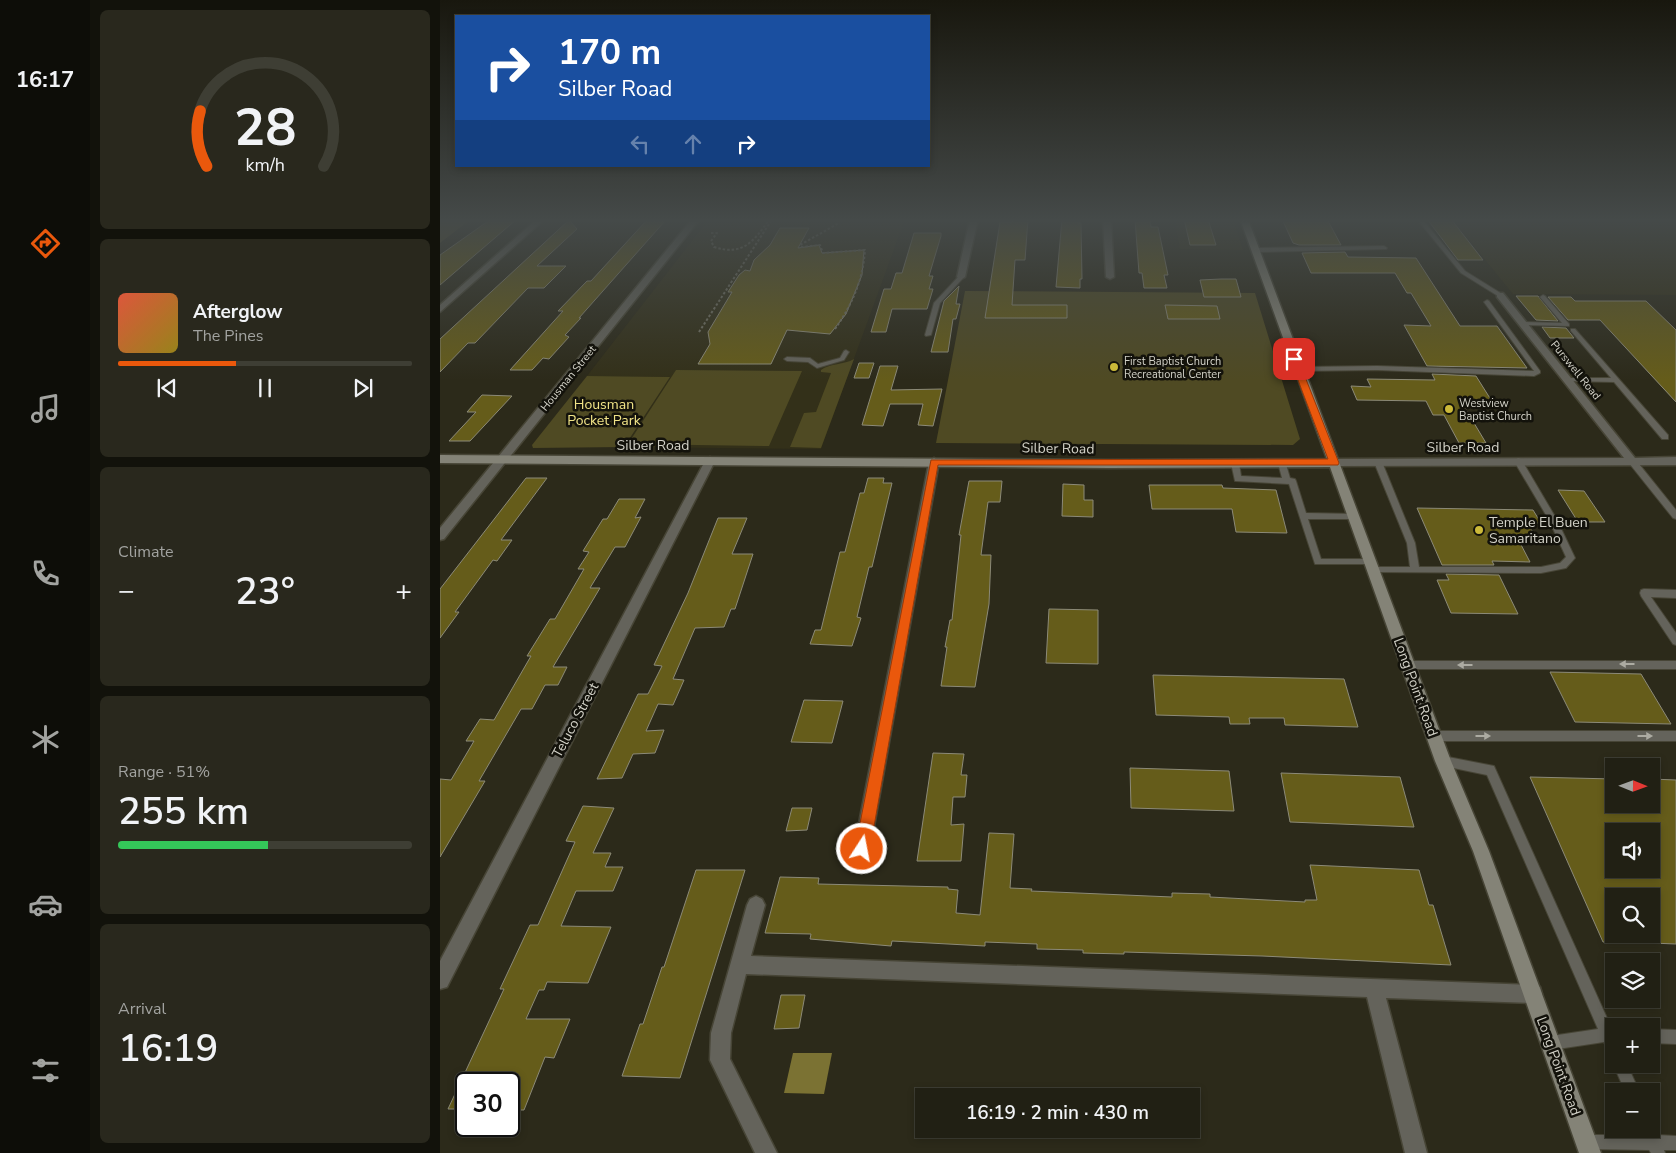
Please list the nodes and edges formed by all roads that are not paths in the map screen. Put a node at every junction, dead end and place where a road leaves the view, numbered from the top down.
1 (481, 273) edge
2 (653, 273) edge
3 (962, 273) edge
4 (1110, 273) edge
5 (1264, 273) edge
6 (1464, 273) edge
7 (961, 277) joint
8 (1110, 278) dead end
9 (1500, 295) joint
10 (1543, 297) dead end
11 (1488, 302) dead end
12 (440, 309) edge
13 (1524, 324) junction
14 (1573, 330) dead end
15 (928, 335) dead end
16 (846, 352) dead end
17 (786, 359) dead end
18 (1298, 369) junction
19 (1568, 380) junction
20 (1616, 380) junction
21 (1665, 437) dead end
22 (440, 459) edge
23 (503, 460) junction
24 (710, 460) junction
25 (1632, 461) junction
26 (1676, 461) edge
27 (934, 462) junction
28 (1378, 462) junction
29 (1518, 462) junction
30 (1235, 463) junction
31 (1282, 463) junction
32 (1334, 463) junction
33 (1286, 481) junction
34 (1304, 516) junction
35 (1353, 516) junction
36 (1676, 516) edge
37 (440, 536) edge
38 (1372, 566) junction
39 (1414, 570) junction
40 (1676, 594) edge
41 (1676, 640) edge
42 (1408, 665) junction
43 (1676, 665) edge
44 (1434, 736) junction
45 (1676, 736) edge
46 (1443, 761) junction
47 (862, 849) dead end
48 (756, 905) dead end
49 (739, 965) junction
50 (440, 980) edge
51 (1374, 989) junction
52 (1533, 994) junction
53 (1605, 1023) edge
54 (1605, 1035) edge
55 (1660, 1036) edge
56 (1676, 1037) edge
57 (1551, 1044) junction
58 (1676, 1143) edge
59 (1588, 1147) edge
60 (1656, 1148) edge
61 (766, 1153) edge
62 (1416, 1153) edge

1 - 12 street
2 - 23 street, Housman Street
3 - 7 street
4 - 8 street
5 - 18 main road, Long Point Road
6 - 9 lane
7 - 15 lane
9 - 13 street, Purswell Road
10 - 13 lane
11 - 18 lane
13 - 19 street, Purswell Road
14 - 20 lane
16 - 17 lane
18 - 32 main road, Long Point Road
19 - 20 lane
19 - 25 street, Purswell Road
20 - 21 lane
22 - 23 main road, Silber Road
23 - 24 main road, Silber Road
23 - 37 street, Housman Street
24 - 27 main road, Silber Road
24 - 50 street, Teluco Street
25 - 26 street, Silber Road
25 - 29 street, Silber Road
25 - 36 lane
27 - 30 main road, Silber Road
27 - 47 street
28 - 29 street, Silber Road
28 - 32 street, Silber Road
28 - 39 lane
29 - 39 lane
30 - 31 main road, Silber Road
30 - 33 lane
31 - 32 main road, Silber Road
31 - 33 lane
32 - 35 main road, Long Point Road
33 - 34 lane
34 - 35 lane
34 - 38 lane
35 - 38 main road, Long Point Road
38 - 39 lane
38 - 42 main road, Long Point Road
40 - 41 lane
43 -> 42 lane
42 - 44 main road, Long Point Road
44 -> 45 lane
44 - 46 main road, Long Point Road
46 - 52 main road, Long Point Road
46 - 53 lane
48 - 49 street
49 - 51 street
49 - 61 street
51 - 52 street
51 - 62 street
52 - 57 main road, Long Point Road
54 - 57 lane
55 - 56 lane
57 - 59 main road, Long Point Road
58 - 60 lane
59 - 60 lane

